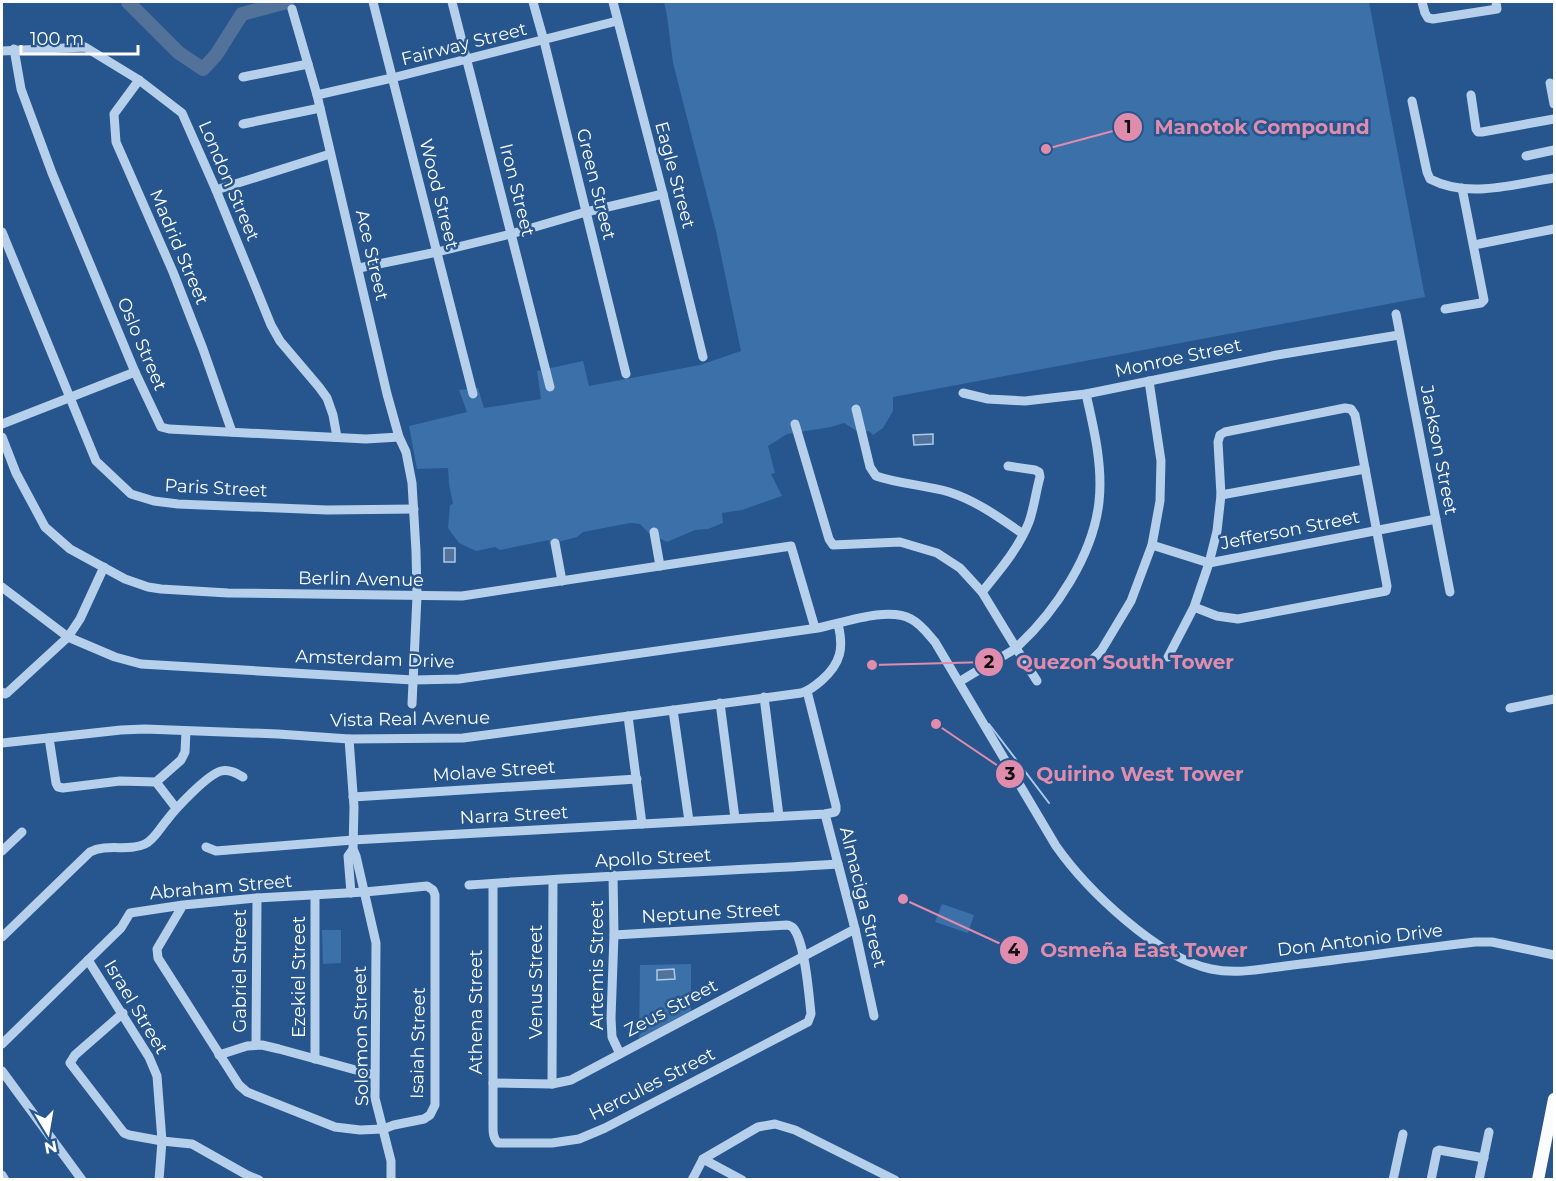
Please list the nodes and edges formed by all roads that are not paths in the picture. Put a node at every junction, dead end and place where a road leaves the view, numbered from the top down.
1 (373, 2) edge
2 (452, 2) edge
3 (533, 2) edge
4 (613, 2) edge
5 (1422, 2) edge
6 (1496, 2) edge
7 (292, 9) dead end
8 (617, 21) junction
9 (544, 41) junction
10 (14, 49) junction
11 (2, 51) edge
12 (467, 59) junction
13 (308, 64) junction
14 (243, 77) dead end
15 (393, 78) junction
16 (139, 80) junction
17 (1550, 83) dead end
18 (317, 95) junction
19 (1471, 95) dead end
20 (1412, 101) dead end
21 (1554, 104) edge
22 (320, 108) junction
23 (1554, 119) edge
24 (243, 124) dead end
25 (1554, 150) edge
26 (330, 154) junction
27 (1526, 156) dead end
28 (1554, 178) edge
29 (1462, 188) junction
30 (216, 190) junction
31 (663, 194) junction
32 (586, 212) junction
33 (1554, 228) edge
34 (2, 232) edge
35 (511, 234) junction
36 (1479, 244) dead end
37 (437, 252) junction
38 (359, 268) junction
39 (1445, 309) dead end
40 (1396, 314) dead end
41 (1399, 335) junction
42 (703, 357) dead end
43 (135, 372) junction
44 (626, 374) dead end
45 (1149, 381) junction
46 (550, 387) dead end
47 (963, 393) dead end
48 (473, 394) dead end
49 (1086, 394) junction
50 (70, 398) junction
51 (856, 409) dead end
52 (2, 424) edge
53 (795, 424) dead end
54 (232, 432) junction
55 (2, 437) edge
56 (337, 437) junction
57 (399, 437) junction
58 (1008, 466) dead end
59 (1365, 469) junction
60 (1221, 495) junction
61 (414, 509) junction
62 (1436, 519) junction
63 (1377, 530) junction
64 (654, 532) dead end
65 (1023, 534) junction
66 (555, 543) dead end
67 (1152, 545) junction
68 (1209, 563) junction
69 (660, 566) junction
70 (104, 567) junction
71 (562, 581) junction
72 (2, 587) edge
73 (982, 592) junction
74 (1450, 592) dead end
75 (417, 596) junction
76 (1194, 607) junction
77 (838, 624) junction
78 (815, 628) junction
79 (68, 637) junction
80 (1016, 648) junction
81 (1168, 657) dead end
82 (1090, 662) dead end
83 (413, 680) junction
84 (1038, 681) dead end
85 (959, 682) junction
86 (807, 691) junction
87 (4, 692) edge
88 (764, 697) junction
89 (1554, 699) edge
90 (720, 703) junction
91 (412, 704) dead end
92 (1510, 708) dead end
93 (674, 710) junction
94 (628, 716) junction
95 (186, 731) junction
96 (49, 738) junction
97 (349, 739) junction
98 (2, 743) edge
99 (243, 777) dead end
100 (637, 779) junction
101 (156, 782) junction
102 (353, 797) junction
103 (176, 808) junction
104 (825, 814) junction
105 (779, 816) junction
106 (735, 818) junction
107 (689, 821) junction
108 (642, 824) junction
109 (22, 832) dead end
110 (353, 844) junction
111 (206, 847) dead end
112 (2, 851) edge
113 (838, 864) junction
114 (613, 875) junction
115 (553, 880) junction
116 (493, 884) junction
117 (469, 885) dead end
118 (427, 886) joint
119 (365, 892) junction
120 (351, 893) junction
121 (315, 895) junction
122 (257, 898) junction
123 (183, 905) junction
124 (855, 929) junction
125 (614, 935) junction
126 (2, 938) edge
127 (1554, 954) edge
128 (804, 956) junction
129 (88, 960) junction
130 (123, 1013) junction
131 (811, 1014) joint
132 (874, 1016) dead end
133 (2, 1044) edge
134 (256, 1045) junction
135 (620, 1054) junction
136 (219, 1055) junction
137 (315, 1059) junction
138 (2, 1071) edge
139 (374, 1075) junction
140 (493, 1083) junction
141 (552, 1084) junction
142 (1554, 1099) edge
143 (383, 1129) junction
144 (1489, 1132) dead end
145 (1402, 1134) dead end
146 (495, 1140) joint
147 (162, 1141) junction
148 (1484, 1158) junction
149 (703, 1159) junction
150 (2, 1175) edge
151 (245, 1177) edge
152 (5, 1179) edge
153 (82, 1179) edge
154 (159, 1179) edge
155 (259, 1179) edge
156 (391, 1179) edge
157 (692, 1179) edge
158 (742, 1179) edge
159 (895, 1179) edge
160 (1393, 1179) edge
161 (1431, 1179) edge
162 (1479, 1179) edge
163 (1538, 1179) edge

1 - 15 street, Wood Street
2 - 12 street, Iron Street
3 - 9 street, Green Street
4 - 8 street, Eagle Street
5 - 6 street
7 - 13 street, Ace Street
8 - 9 street, Fairway Street
8 - 31 street, Eagle Street
9 - 12 street, Fairway Street
9 - 32 street, Green Street
10 - 11 street, London Street
10 - 16 street, London Street
10 - 43 street, Oslo Street
12 - 15 street, Fairway Street
12 - 35 street, Iron Street
13 - 14 street
13 - 18 street, Ace Street
15 - 18 street, Fairway Street
15 - 37 street, Wood Street
16 - 30 street, London Street
16 - 54 street, Madrid Street
17 - 21 street
18 - 22 street, Ace Street
19 - 23 street
20 - 29 street
22 - 24 street
22 - 26 street, Ace Street
25 - 27 street
26 - 30 street
26 - 38 street, Ace Street
28 - 29 street
29 - 39 street
30 - 56 street, London Street
31 - 32 street
31 - 42 street, Eagle Street
32 - 35 street
32 - 44 street, Green Street
33 - 36 street
34 - 50 street, Paris Street
35 - 37 street
35 - 46 street, Iron Street
37 - 38 street
37 - 48 street, Wood Street
38 - 57 street, Ace Street
40 - 41 street, Jackson Street
41 - 45 street, Monroe Street
41 - 62 street, Jackson Street
43 - 50 street
43 - 54 street, Oslo Street
45 - 49 street, Monroe Street
45 - 67 street
47 - 49 street, Monroe Street
49 - 80 street
50 - 52 street
50 - 61 street, Paris Street
51 - 65 street
53 - 73 street
54 - 56 street, Oslo Street
55 - 70 street, Berlin Avenue
56 - 57 street, Oslo Street
57 - 61 street, Ace Street
58 - 65 street
59 - 60 street
59 - 60 street
59 - 63 street
60 - 68 street
61 - 75 street, Ace Street
62 - 63 street, Jefferson Street
62 - 74 street, Jackson Street
63 - 68 street, Jefferson Street
63 - 76 street
64 - 69 street
65 - 73 street
66 - 71 street
67 - 68 street, Jefferson Street
67 - 82 street
68 - 76 street
69 - 71 street, Berlin Avenue
69 - 78 street, Berlin Avenue
70 - 75 street, Berlin Avenue
70 - 79 street
71 - 75 street, Berlin Avenue
72 - 79 street, Amsterdam Drive
73 - 80 street
75 - 83 street, Ace Street
76 - 81 street
77 - 78 street, Amsterdam Drive
77 - 85 street, Don Antonio Drive
77 - 86 street
78 - 83 street, Amsterdam Drive
79 - 83 street, Amsterdam Drive
79 - 87 street
80 - 84 street
80 - 85 street
83 - 91 street, Ace Street
85 - 127 street, Don Antonio Drive
86 - 88 street, Vista Real Avenue
86 - 104 street, Almaciga Street
88 - 90 street, Vista Real Avenue
88 - 105 street
89 - 92 street
90 - 93 street, Vista Real Avenue
90 - 106 street
93 - 94 street, Vista Real Avenue
93 - 107 street
94 - 97 street, Vista Real Avenue
94 - 100 street
95 - 96 street, Vista Real Avenue
95 - 97 street, Vista Real Avenue
95 - 101 street
96 - 98 street, Vista Real Avenue
96 - 101 street
97 - 102 street
99 - 103 street
100 - 102 street, Molave Street
100 - 108 street
101 - 103 street
102 - 110 street
103 - 126 street
104 - 105 street, Narra Street
104 - 113 street, Almaciga Street
105 - 106 street, Narra Street
106 - 107 street, Narra Street
107 - 108 street, Narra Street
108 - 110 street, Narra Street
109 - 112 street
110 - 111 street, Narra Street
110 - 119 street, Solomon Street
110 - 120 street
113 - 114 street, Apollo Street
113 - 124 street, Almaciga Street
114 - 115 street, Apollo Street
114 - 125 street, Artemis Street
115 - 116 street, Apollo Street
115 - 141 street, Venus Street
116 - 117 street, Apollo Street
116 - 140 street, Athena Street
118 - 119 street, Abraham Street
118 - 143 street, Isaiah Street
119 - 120 street, Abraham Street
119 - 139 street, Solomon Street
120 - 121 street, Abraham Street
121 - 122 street, Abraham Street
121 - 137 street, Ezekiel Street
122 - 123 street, Abraham Street
122 - 134 street, Gabriel Street
123 - 129 street, Abraham Street
123 - 136 street, Isaiah Street
124 - 128 street, Zeus Street
124 - 132 street, Almaciga Street
125 - 128 street, Neptune Street
125 - 135 street, Artemis Street
128 - 131 street, Neptune Street
128 - 135 street, Zeus Street
129 - 130 street, Israel Street
129 - 133 street, Abraham Street
130 - 147 street, Israel Street
130 - 147 street
131 - 146 street, Hercules Street
134 - 136 street
134 - 137 street
135 - 141 street, Zeus Street
136 - 143 street, Isaiah Street
137 - 139 street
138 - 153 street
139 - 143 street, Solomon Street
140 - 141 street, Zeus Street
140 - 146 street, Athena Street
142 - 163 main road
143 - 156 street, Solomon Street
144 - 148 street
145 - 160 street
147 - 151 street
147 - 154 street, Israel Street
148 - 161 street
148 - 162 street
149 - 157 street
149 - 158 street
149 - 159 street
150 - 152 street
151 - 155 street

